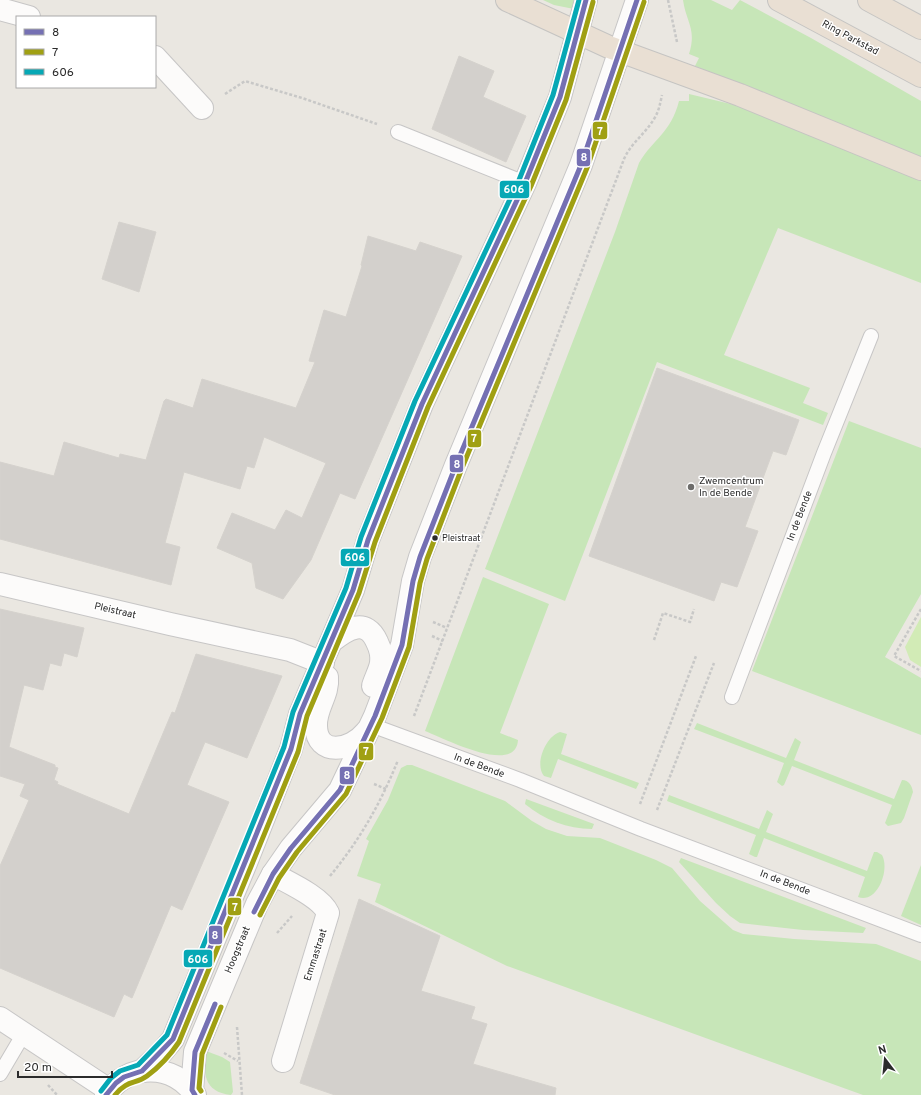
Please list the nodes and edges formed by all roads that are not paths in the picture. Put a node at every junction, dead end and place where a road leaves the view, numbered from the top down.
1 (507, 0) edge
2 (586, 0) edge
3 (637, 0) edge
4 (779, 0) edge
5 (869, 0) edge
6 (0, 9) edge
7 (25, 16) edge
8 (921, 28) edge
9 (578, 32) junction
10 (620, 51) junction
11 (156, 58) edge
12 (921, 76) edge
13 (202, 108) road end
14 (398, 132) road end
15 (921, 169) edge
16 (525, 183) junction
17 (871, 336) dead end
18 (0, 584) edge
19 (332, 641) junction
20 (323, 663) junction
21 (732, 697) dead end
22 (373, 721) junction
23 (273, 874) junction
24 (921, 935) edge
25 (0, 1018) edge
26 (23, 1035) junction
27 (283, 1061) dead end
28 (142, 1071) junction
29 (0, 1074) edge
30 (108, 1093) edge
31 (194, 1093) edge

1 - 9 highway
2 - 9 main road
3 - 10 main road, Hoogstraat
4 - 12 highway, Ring Parkstad
5 - 8 highway
6 - 7 main road
9 - 10 highway
9 - 16 main road
10 - 15 highway
10 - 22 main road, Hoogstraat
11 - 13 main road
14 - 16 lane
16 - 19 main road
17 - 21 lane, In de Bende
18 - 20 main road, Pleistraat
19 - 20 main road
19 - 22 main road
20 - 22 main road
20 - 28 main road
22 - 23 main road, Hoogstraat
22 - 24 lane, In de Bende
23 - 27 main road, Emmastraat
23 - 31 main road, Hoogstraat
25 - 26 main road
26 - 29 lane
26 - 30 main road
28 - 30 main road
28 - 31 main road

